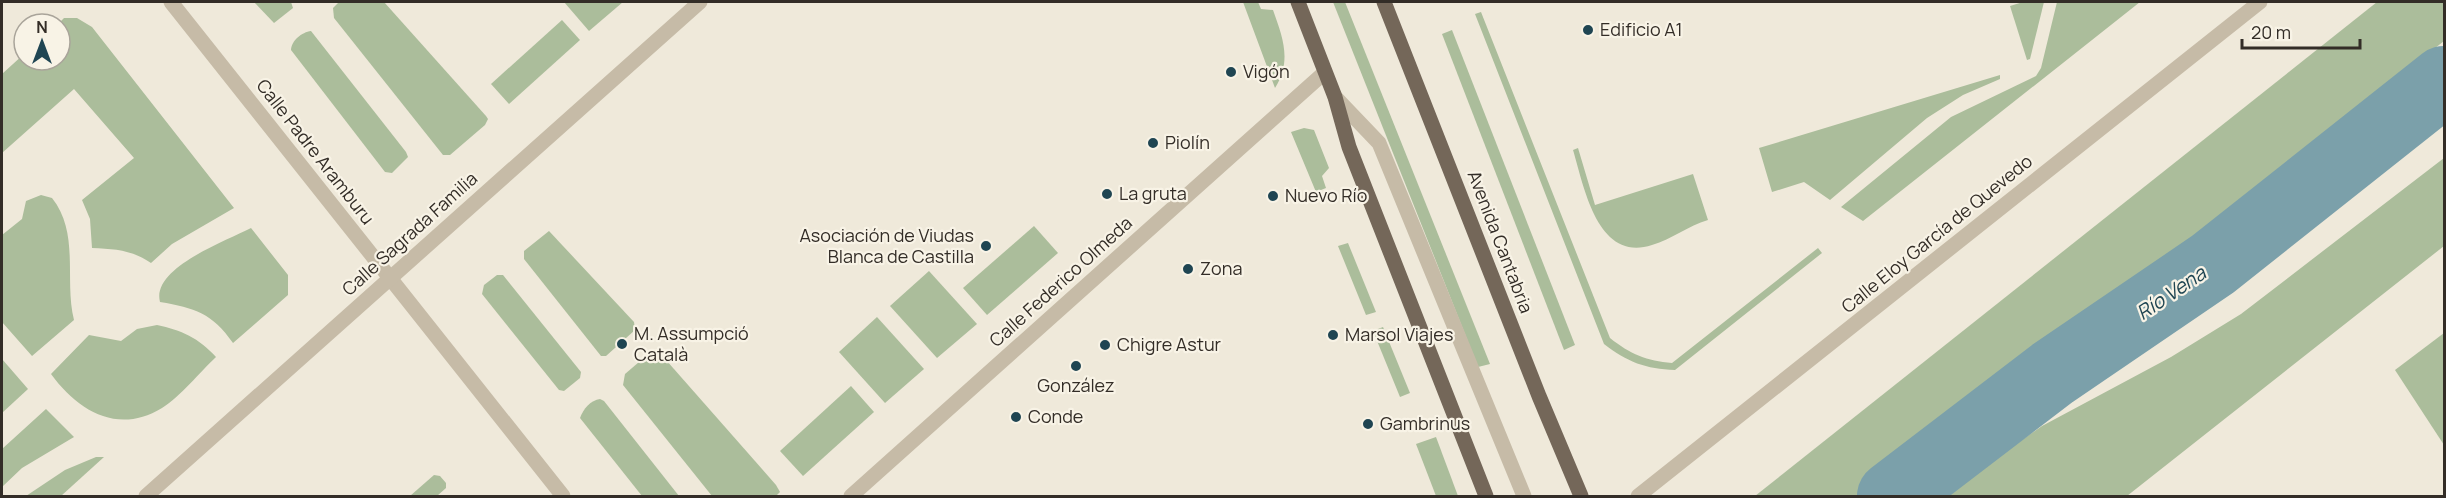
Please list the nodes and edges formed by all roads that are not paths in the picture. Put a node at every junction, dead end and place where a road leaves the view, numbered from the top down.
1 (171, 2) edge
2 (700, 2) edge
3 (1298, 2) edge
4 (1384, 2) edge
5 (2260, 2) edge
6 (1324, 73) junction
7 (1335, 97) junction
8 (390, 279) junction
9 (146, 496) edge
10 (563, 496) edge
11 (851, 496) edge
12 (1486, 496) edge
13 (1524, 496) edge
14 (1581, 496) edge
15 (1638, 496) edge

1 - 8 street, Calle Padre Aramburu
2 - 8 street, Calle Sagrada Familia
3 - 6 main road
4 - 14 main road, Avenida Cantabria
5 - 15 street, Calle Eloy García de Quevedo
6 - 7 main road
6 - 11 street, Calle Federico Olmeda
7 - 12 main road
7 - 13 street
8 - 9 street, Calle Sagrada Familia
8 - 10 street, Calle Padre Aramburu

